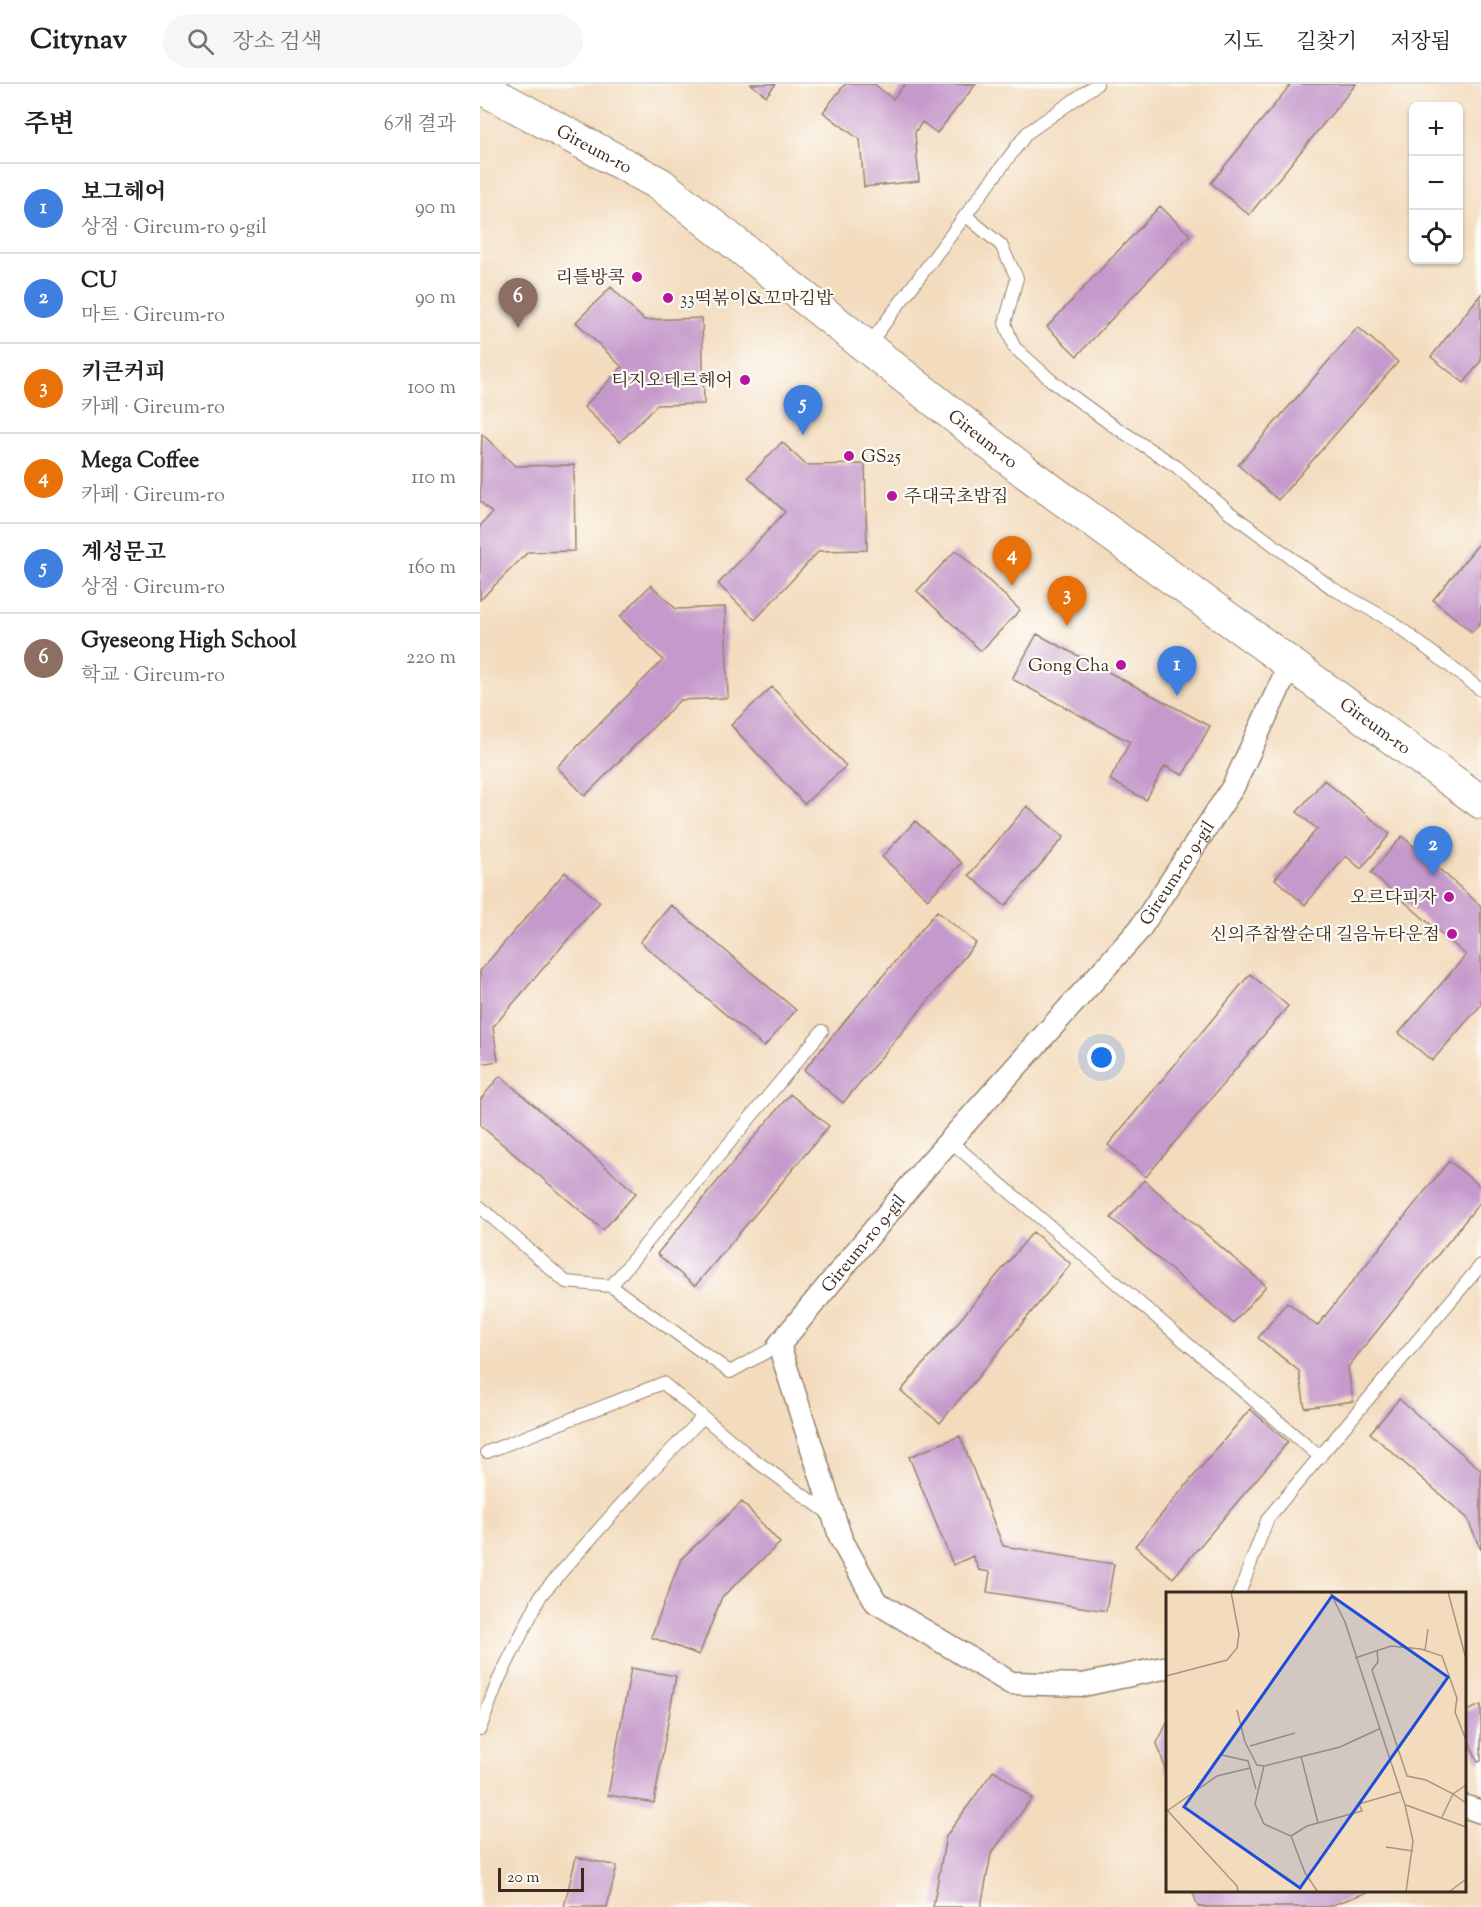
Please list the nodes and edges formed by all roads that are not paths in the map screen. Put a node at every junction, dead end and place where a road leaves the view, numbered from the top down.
1 (1097, 84) edge
2 (480, 87) edge
3 (965, 215) junction
4 (866, 348) junction
5 (1290, 664) junction
6 (1481, 690) edge
7 (1481, 802) edge
8 (822, 1031) dead end
9 (950, 1141) junction
10 (480, 1207) edge
11 (1481, 1265) edge
12 (611, 1286) junction
13 (779, 1345) junction
14 (703, 1417) junction
15 (487, 1452) dead end
16 (1320, 1457) junction
17 (834, 1518) junction
18 (1239, 1592) edge
19 (1166, 1667) edge
20 (480, 1729) edge
21 (1466, 1807) edge
22 (1481, 1812) edge

1 - 3 lane
2 - 4 street, Gireum-ro
3 - 4 lane
3 - 6 lane
4 - 5 street, Gireum-ro
5 - 7 street, Gireum-ro
5 - 9 street, Gireum-ro 9-gil
8 - 12 lane
9 - 13 street, Gireum-ro 9-gil
9 - 16 lane
10 - 12 lane
11 - 16 lane
12 - 13 lane
13 - 17 street
14 - 15 lane
14 - 17 lane
14 - 20 lane
16 - 18 lane
17 - 19 street
21 - 22 street

